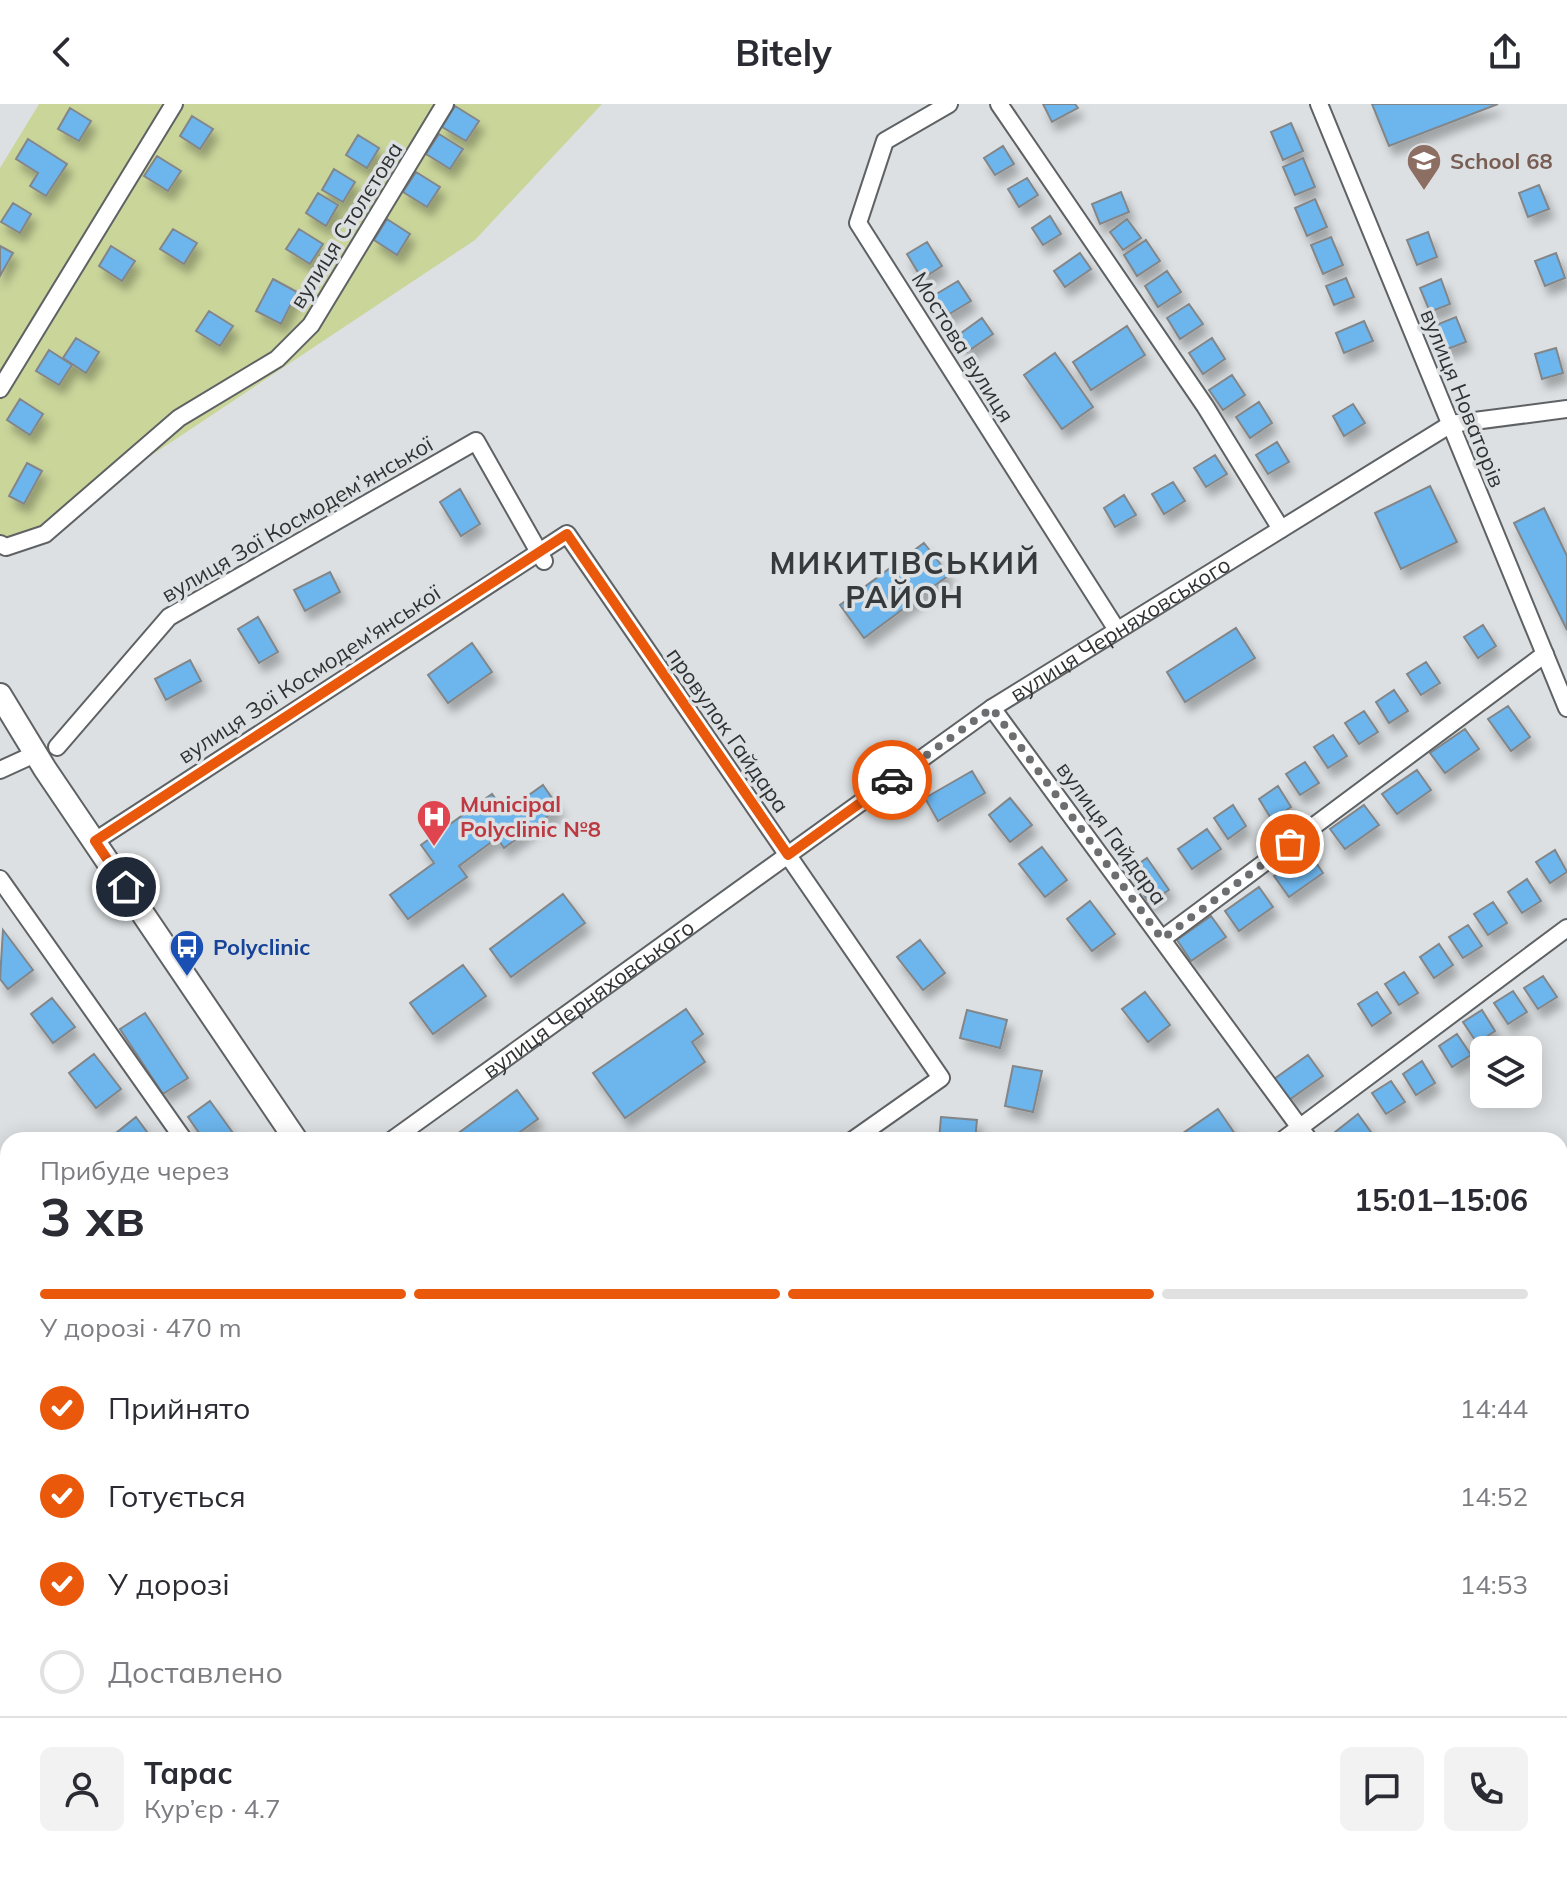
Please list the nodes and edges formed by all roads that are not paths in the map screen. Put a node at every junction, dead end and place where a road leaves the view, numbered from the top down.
1 (174, 104) edge
2 (445, 104) edge
3 (949, 104) edge
4 (999, 104) edge
5 (1319, 104) edge
6 (0, 389) edge
7 (1567, 409) edge
8 (1451, 424) junction
9 (1281, 529) junction
10 (0, 544) edge
11 (543, 551) junction
12 (1117, 630) junction
13 (1545, 654) junction
14 (0, 695) edge
15 (992, 708) junction
16 (1567, 708) edge
17 (46, 757) junction
18 (0, 770) edge
19 (95, 841) junction
20 (788, 855) junction
21 (0, 879) edge
22 (1567, 928) edge
23 (1162, 939) junction
24 (178, 1132) edge
25 (291, 1132) edge
26 (403, 1132) edge
27 (864, 1132) edge
28 (1303, 1132) edge
29 (1307, 1132) edge

1 - 6 street
2 - 10 street, вулиця Столєтова
3 - 12 street, Мостова вулиця
4 - 9 street
5 - 8 street, вулиця Новаторів
7 - 8 street, вулиця Черняховського
8 - 9 street, вулиця Черняховського
8 - 13 street, вулиця Новаторів
9 - 12 street, вулиця Черняховського
11 - 17 street, вулиця Зої Космодем’янської
11 - 19 street, вулиця Зої Космодем'янської
11 - 20 street, провулок Гайдара
12 - 15 street, вулиця Черняховського
13 - 16 street, вулиця Новаторів
13 - 23 street
14 - 17 main road
15 - 20 street, вулиця Черняховського
15 - 23 street, вулиця Гайдара
17 - 18 street
17 - 19 main road
19 - 25 main road
20 - 26 street, вулиця Черняховського
20 - 27 street, провулок Гайдара
21 - 24 street
22 - 29 street
23 - 28 street, вулиця Гайдара

